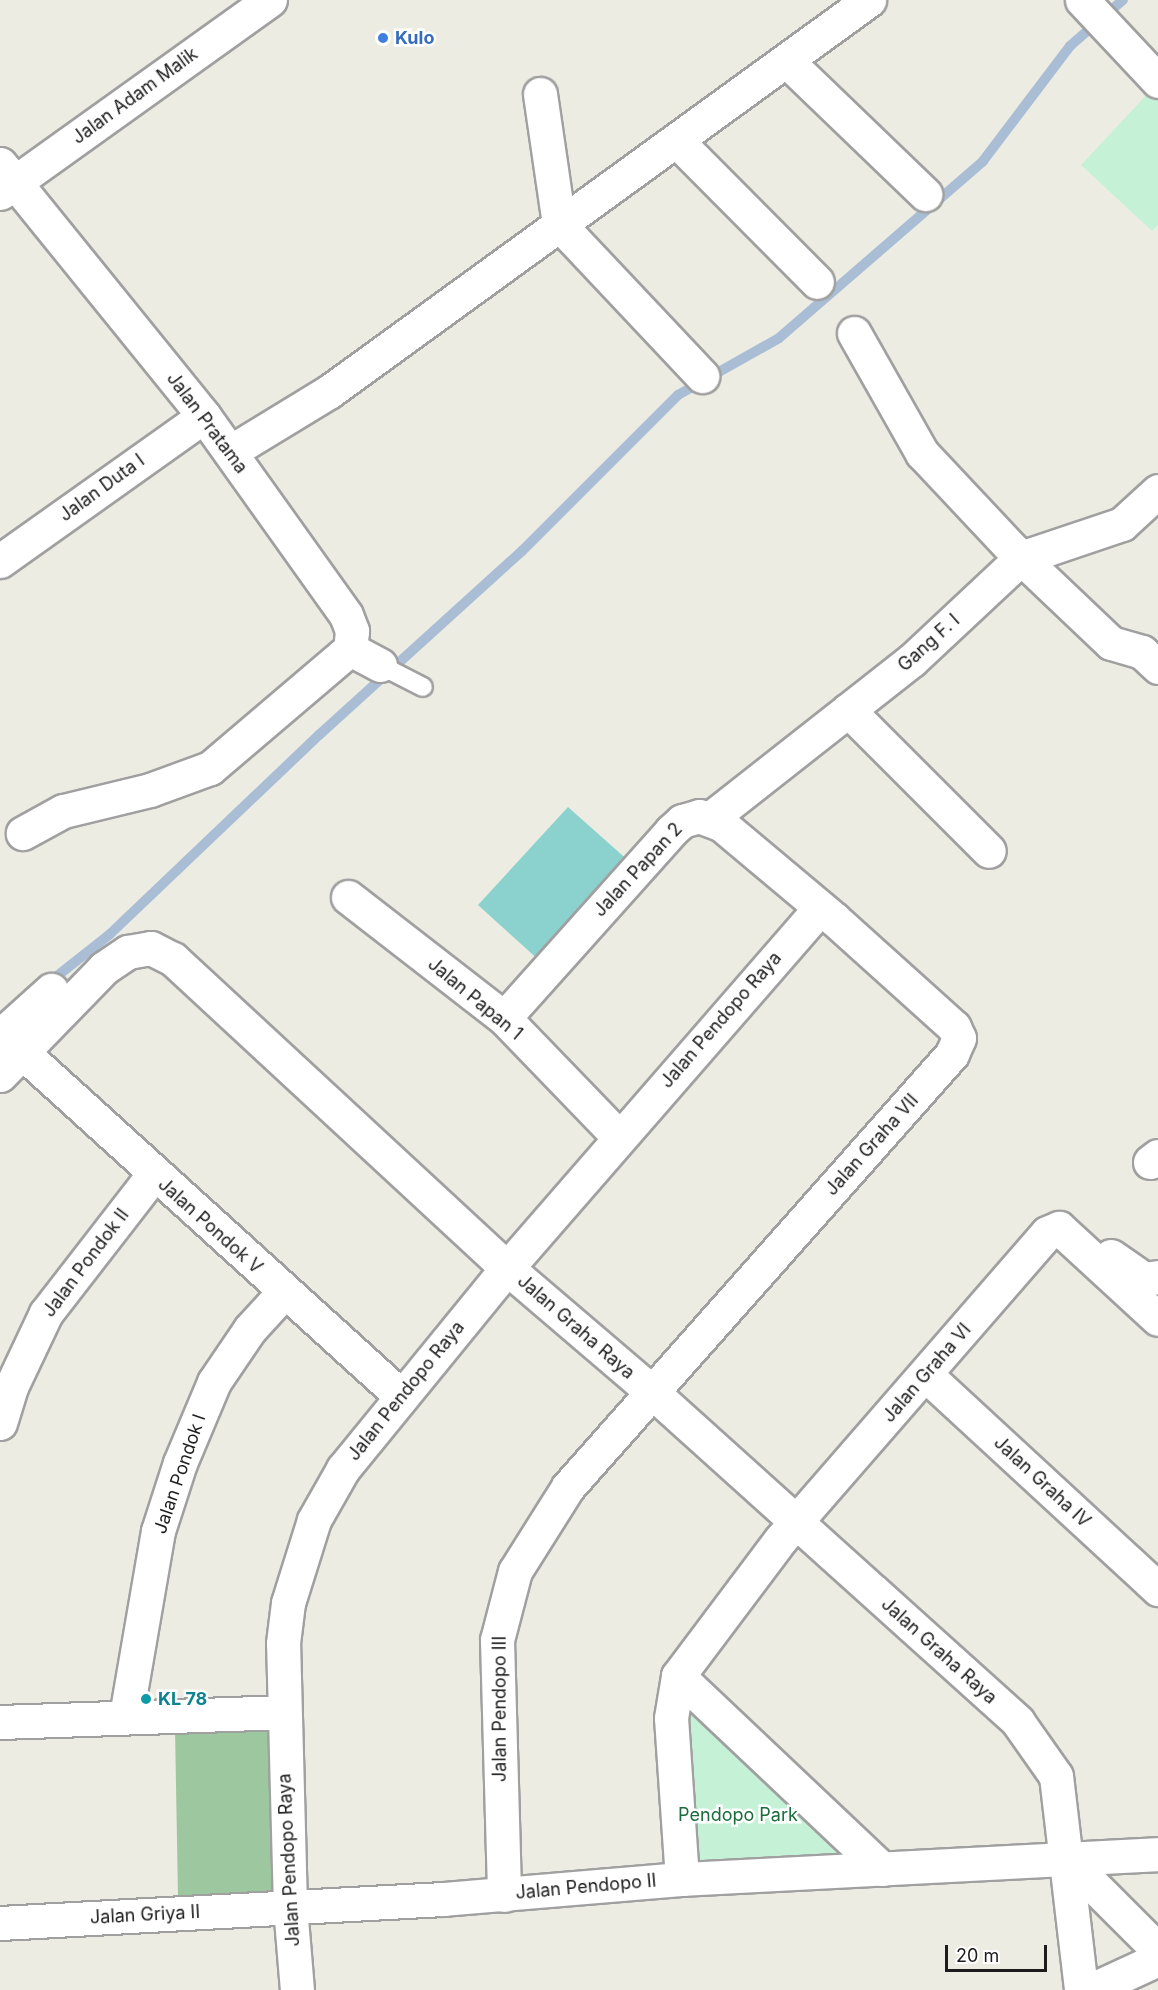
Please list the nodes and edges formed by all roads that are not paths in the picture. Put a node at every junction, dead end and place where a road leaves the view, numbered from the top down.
1 (270, 0) edge
2 (869, 0) edge
3 (1082, 0) edge
4 (787, 61) junction
5 (1151, 74) edge
6 (540, 93) dead end
7 (678, 142) junction
8 (5, 180) edge
9 (925, 194) dead end
10 (559, 224) junction
11 (817, 282) dead end
12 (854, 333) dead end
13 (702, 376) dead end
14 (204, 416) junction
15 (231, 452) junction
16 (1158, 491) edge
17 (1021, 558) junction
18 (0, 561) edge
19 (350, 649) junction
20 (1158, 667) edge
21 (391, 671) joint
22 (423, 687) dead end
23 (848, 710) junction
24 (711, 818) junction
25 (23, 833) dead end
26 (988, 851) dead end
27 (348, 897) dead end
28 (819, 909) junction
29 (51, 990) dead end
30 (504, 1018) junction
31 (7, 1054) edge
32 (619, 1137) junction
33 (153, 1175) junction
34 (1063, 1232) junction
35 (507, 1268) junction
36 (1158, 1277) edge
37 (284, 1292) junction
38 (1158, 1319) edge
39 (926, 1375) junction
40 (651, 1391) junction
41 (401, 1396) junction
42 (0, 1424) edge
43 (796, 1521) junction
44 (1158, 1589) edge
45 (678, 1676) junction
46 (282, 1712) junction
47 (126, 1716) junction
48 (0, 1722) edge
49 (1158, 1854) edge
50 (1066, 1858) junction
51 (882, 1869) junction
52 (682, 1879) junction
53 (504, 1895) junction
54 (290, 1907) junction
55 (0, 1923) edge
56 (1158, 1950) edge
57 (1158, 1959) edge
58 (297, 1990) edge
59 (1081, 1990) edge
60 (1091, 1990) edge

1 - 8 street, Jalan Adam Malik
2 - 4 street
3 - 5 street
4 - 7 street
4 - 9 street
6 - 10 street
7 - 10 street
7 - 11 street
8 - 14 street, Jalan Pratama
10 - 13 street
10 - 15 street
12 - 17 street
14 - 15 street, Jalan Pratama
14 - 18 street, Jalan Duta I
15 - 19 street, Jalan Pratama
16 - 17 street, Gang F. I
17 - 20 street
17 - 23 street, Gang F. I
19 - 21 street
19 - 25 street
21 - 22 lane
23 - 24 street, Gang F. I
23 - 26 street
24 - 28 street
24 - 30 street, Jalan Papan 2
27 - 30 street, Jalan Papan 1
28 - 32 street, Jalan Pendopo Raya
28 - 40 street, Jalan Graha VII
29 - 31 street
30 - 32 street, Jalan Papan 1
31 - 33 street, Jalan Pondok V
31 - 35 street, Jalan Graha Raya
32 - 35 street, Jalan Pendopo Raya
33 - 37 street, Jalan Pondok V
33 - 42 street, Jalan Pondok II
34 - 36 street
34 - 38 street
34 - 39 street, Jalan Graha VI
35 - 40 street, Jalan Graha Raya
35 - 41 street, Jalan Pendopo Raya
37 - 41 street, Jalan Pondok V
37 - 47 street, Jalan Pondok I
39 - 43 street, Jalan Graha VI
39 - 44 street, Jalan Graha IV
40 - 43 street, Jalan Graha Raya
40 - 53 street, Jalan Pendopo III
41 - 46 street, Jalan Pendopo Raya
43 - 45 street, Jalan Graha VI
43 - 50 street, Jalan Graha Raya
45 - 51 street
45 - 52 street
46 - 47 street
46 - 54 street, Jalan Pendopo Raya
47 - 48 street
49 - 50 street, Jalan Pendopo II
50 - 51 street, Jalan Pendopo II
50 - 56 street
50 - 59 street, Jalan Graha Raya
51 - 52 street, Jalan Pendopo II
52 - 53 street, Jalan Pendopo II
53 - 54 street, Jalan Pendopo II
54 - 55 street, Jalan Griya II
54 - 58 street, Jalan Pendopo Raya
57 - 60 street

